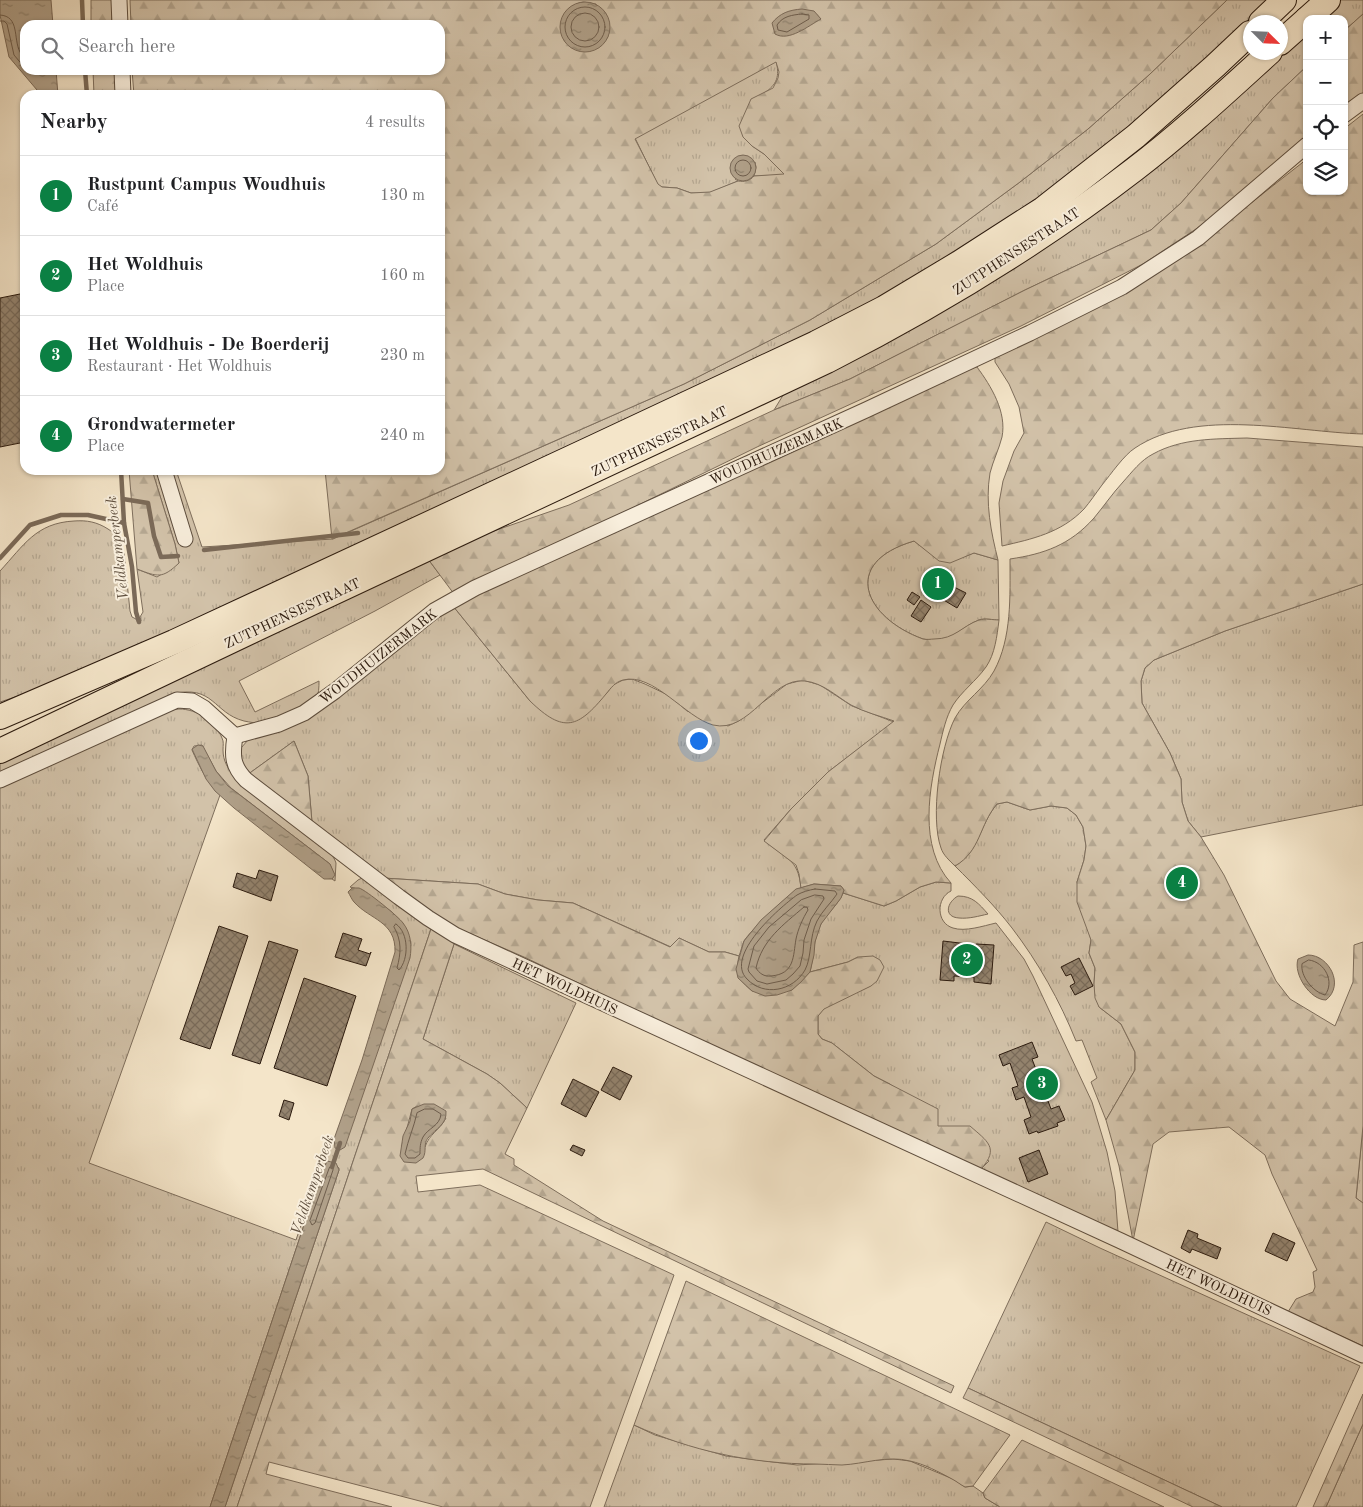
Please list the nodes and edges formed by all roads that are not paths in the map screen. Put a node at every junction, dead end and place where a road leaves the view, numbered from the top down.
1 (119, 0) edge
2 (1284, 0) edge
3 (1328, 0) edge
4 (1268, 15) edge
5 (1311, 15) edge
6 (120, 20) edge
7 (1303, 23) edge
8 (1288, 36) edge
9 (1243, 39) edge
10 (1261, 60) edge
11 (122, 75) edge
12 (123, 90) edge
13 (1363, 101) edge
14 (1348, 112) edge
15 (1303, 148) edge
16 (166, 475) edge
17 (185, 539) dead end
18 (0, 717) edge
19 (236, 736) junction
20 (0, 752) edge
21 (0, 780) edge
22 (1363, 1355) edge

1 - 6 street
2 - 4 main road
3 - 5 main road
7 - 8 main road
9 - 18 main road, ZUTPHENSESTRAAT
10 - 20 main road, ZUTPHENSESTRAAT
11 - 12 street
13 - 14 street
15 - 19 street, WOUDHUIZERMARK
16 - 17 street
19 - 21 street
19 - 22 street, HET WOLDHUIS

